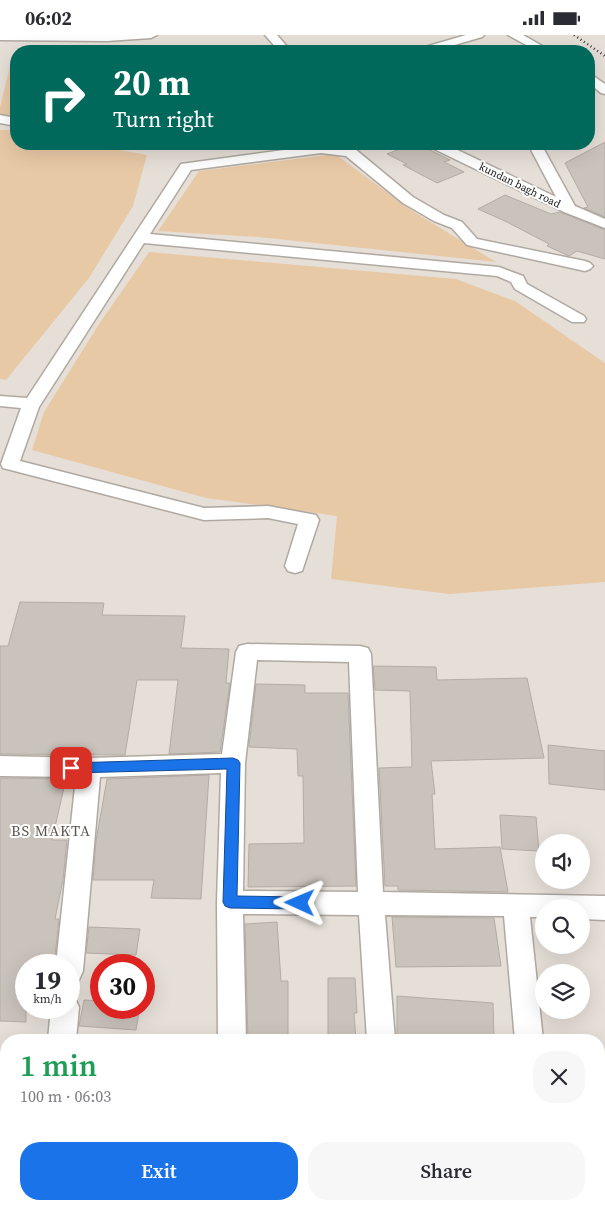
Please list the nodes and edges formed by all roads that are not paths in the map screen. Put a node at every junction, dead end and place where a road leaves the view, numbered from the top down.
1 (151, 35) edge
2 (271, 35) edge
3 (478, 35) edge
4 (514, 35) edge
5 (0, 37) edge
6 (280, 45) edge
7 (443, 45) edge
8 (533, 45) edge
9 (595, 82) edge
10 (605, 90) edge
11 (314, 150) edge
12 (331, 150) edge
13 (448, 150) edge
14 (538, 150) edge
15 (569, 209) junction
16 (605, 224) edge
17 (141, 238) junction
18 (585, 266) dead end
19 (578, 319) dead end
20 (0, 401) edge
21 (32, 404) junction
22 (294, 566) dead end
23 (233, 763) junction
24 (0, 767) edge
25 (89, 768) junction
26 (230, 902) junction
27 (371, 904) junction
28 (516, 905) junction
29 (605, 908) edge
30 (71, 954) edge
31 (64, 1019) edge
32 (63, 1034) edge
33 (232, 1034) edge
34 (381, 1034) edge
35 (528, 1034) edge

1 - 5 street
2 - 6 street
3 - 7 street
4 - 8 street
9 - 10 street
11 - 17 street
12 - 18 street
13 - 15 street, kundan bagh road
14 - 15 street
15 - 16 street, kundan bagh road
17 - 19 street
17 - 21 street
20 - 21 street
21 - 22 street
23 - 25 street
23 - 26 street
23 - 27 street
24 - 25 street
25 - 30 street
26 - 27 street
26 - 33 street
27 - 28 street
27 - 34 street
28 - 29 street
28 - 35 street
31 - 32 street

